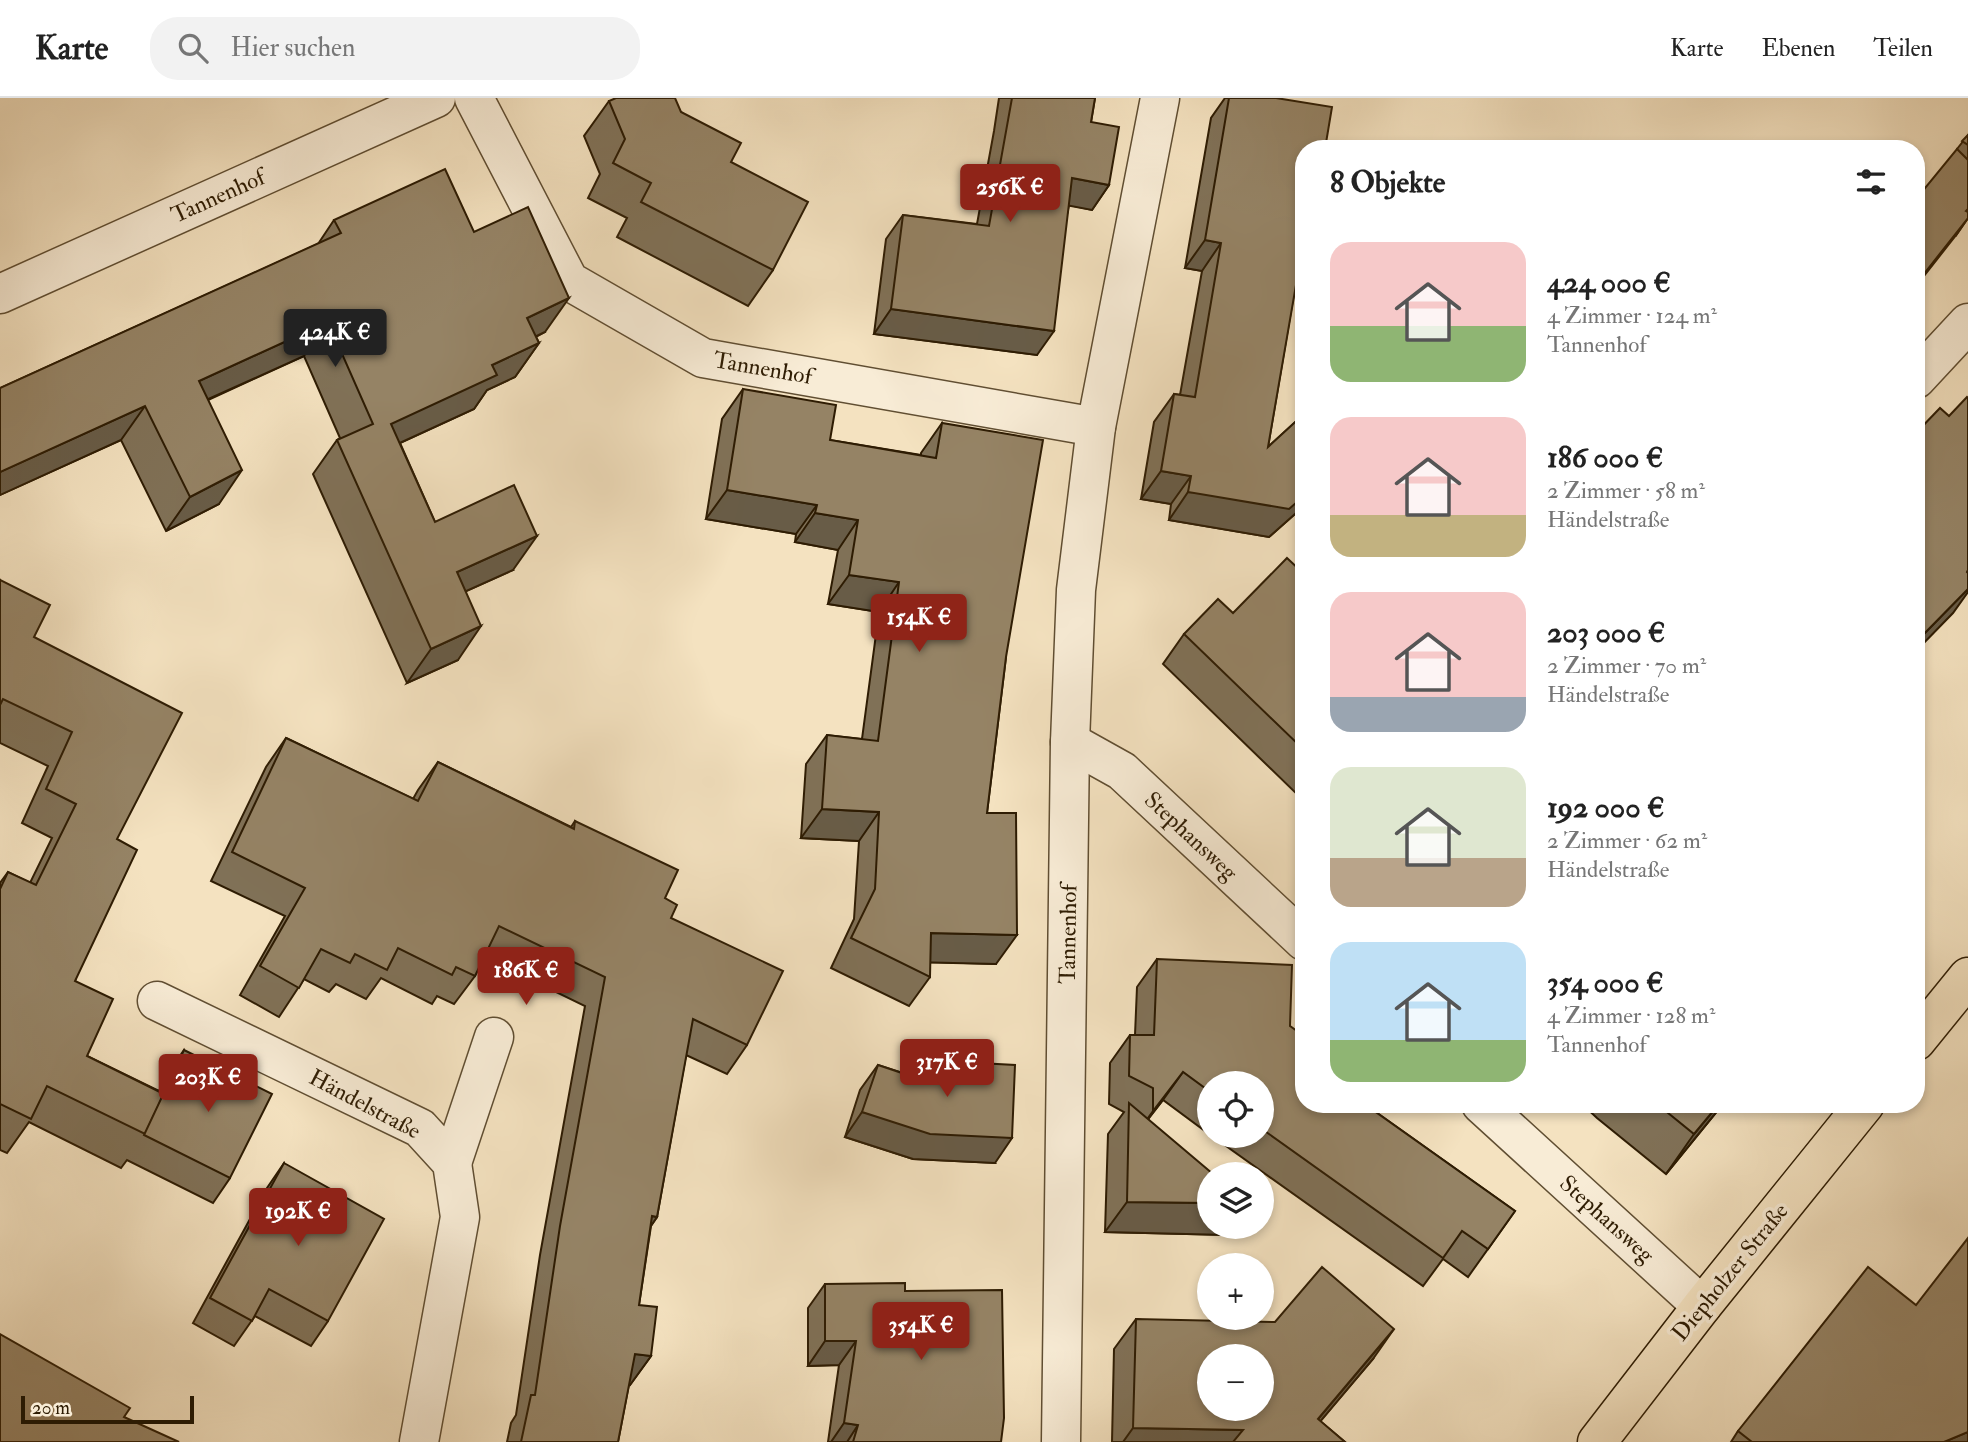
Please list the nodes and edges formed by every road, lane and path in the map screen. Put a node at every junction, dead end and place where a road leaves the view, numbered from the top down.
1 (436, 98) edge
2 (474, 98) edge
3 (1160, 98) edge
4 (0, 294) edge
5 (1968, 323) edge
6 (1925, 369) edge
7 (1096, 428) junction
8 (1070, 741) junction
9 (1295, 934) edge
10 (1968, 977) edge
11 (158, 1001) dead end
12 (1925, 1030) edge
13 (494, 1037) dead end
14 (1491, 1113) edge
15 (1858, 1113) edge
16 (452, 1163) junction
17 (1702, 1306) junction
18 (419, 1442) edge
19 (1061, 1442) edge
20 (1597, 1442) edge

1 - 4 street, Tannenhof
2 - 7 street, Tannenhof
3 - 7 street, Tannenhof
5 - 6 street
7 - 8 street, Tannenhof
8 - 9 street, Stephansweg
8 - 19 street, Tannenhof
10 - 12 main road
11 - 16 street, Händelstraße
13 - 16 street
14 - 17 street, Stephansweg
15 - 17 main road, Diepholzer Straße
16 - 18 street
17 - 20 main road, Diepholzer Straße

